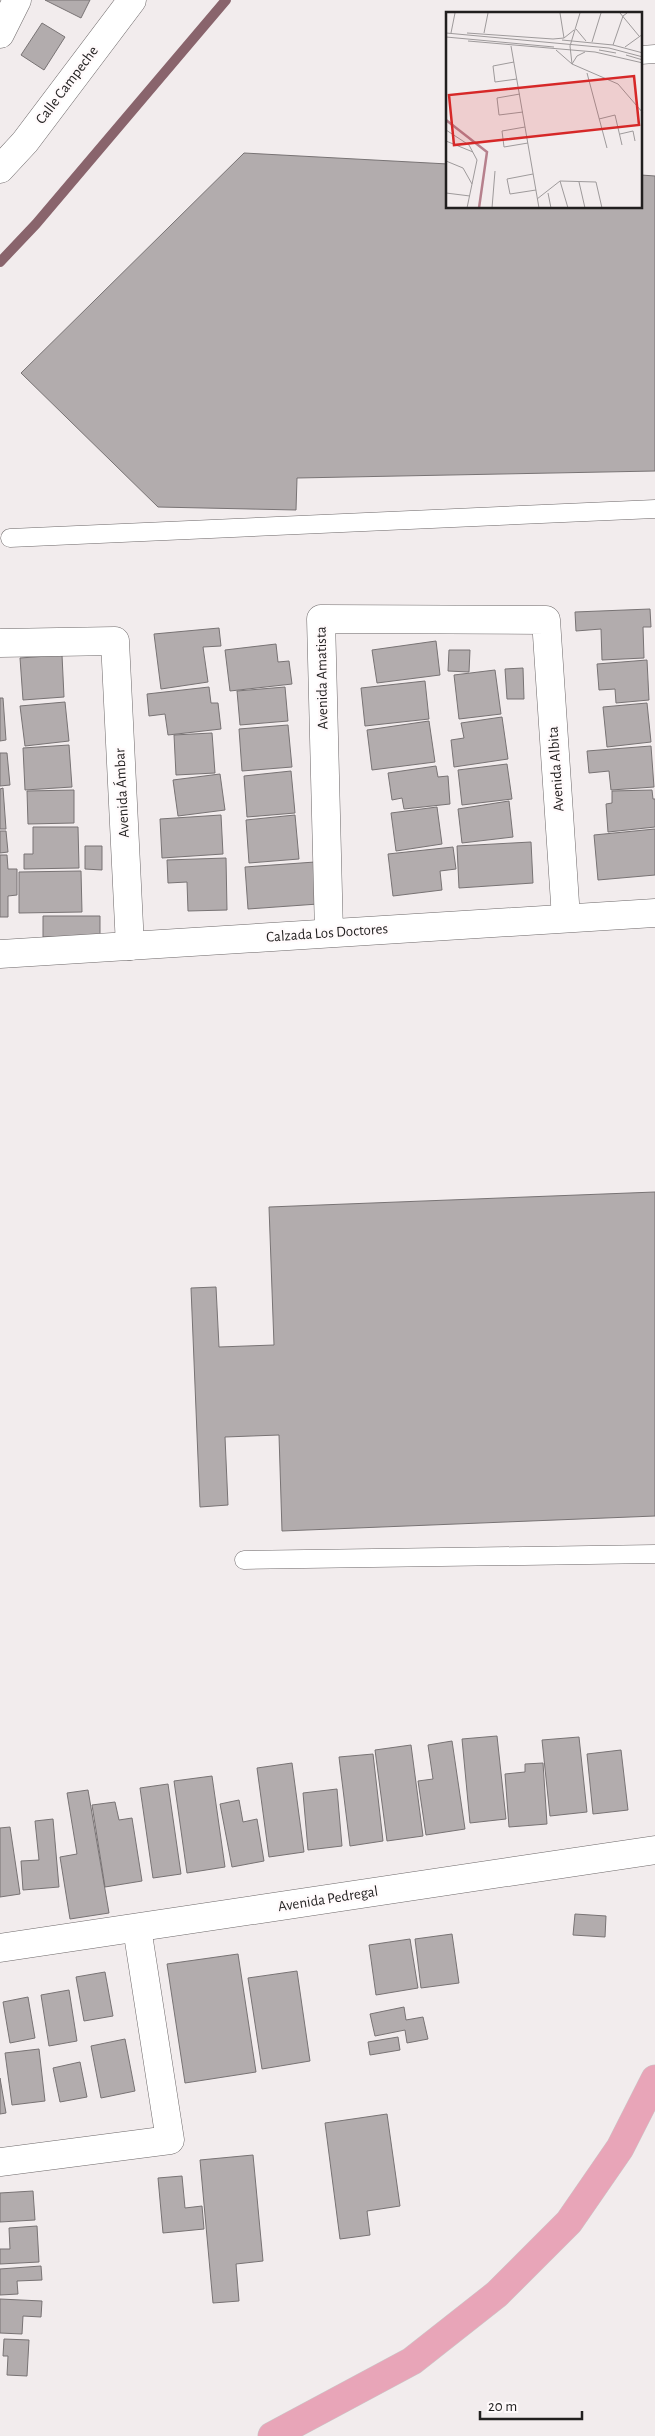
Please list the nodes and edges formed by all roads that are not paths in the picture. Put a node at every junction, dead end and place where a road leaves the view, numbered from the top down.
1 (17, 0) edge
2 (132, 0) edge
3 (0, 34) edge
4 (655, 54) edge
5 (642, 55) edge
6 (0, 169) edge
7 (655, 509) edge
8 (10, 538) dead end
9 (546, 620) joint
10 (0, 643) edge
11 (655, 913) edge
12 (566, 918) junction
13 (329, 933) junction
14 (130, 946) junction
15 (0, 954) edge
16 (655, 1554) edge
17 (244, 1560) dead end
18 (655, 1850) edge
19 (137, 1928) junction
20 (0, 1948) edge
21 (655, 2079) edge
22 (0, 2162) edge
23 (272, 2436) edge

1 - 3 street
2 - 6 street, Calle Campeche
4 - 5 lane
7 - 8 lane
9 - 12 street, Avenida Albita
9 - 13 street, Avenida Amatista
10 - 14 street, Avenida Ámbar
11 - 12 street, Calzada Los Doctores
12 - 13 street, Calzada Los Doctores
13 - 14 street, Calzada Los Doctores
14 - 15 street, Calzada Los Doctores
16 - 17 lane
18 - 19 street, Avenida Pedregal
19 - 20 street, Avenida Pedregal
19 - 22 street
21 - 23 main road

